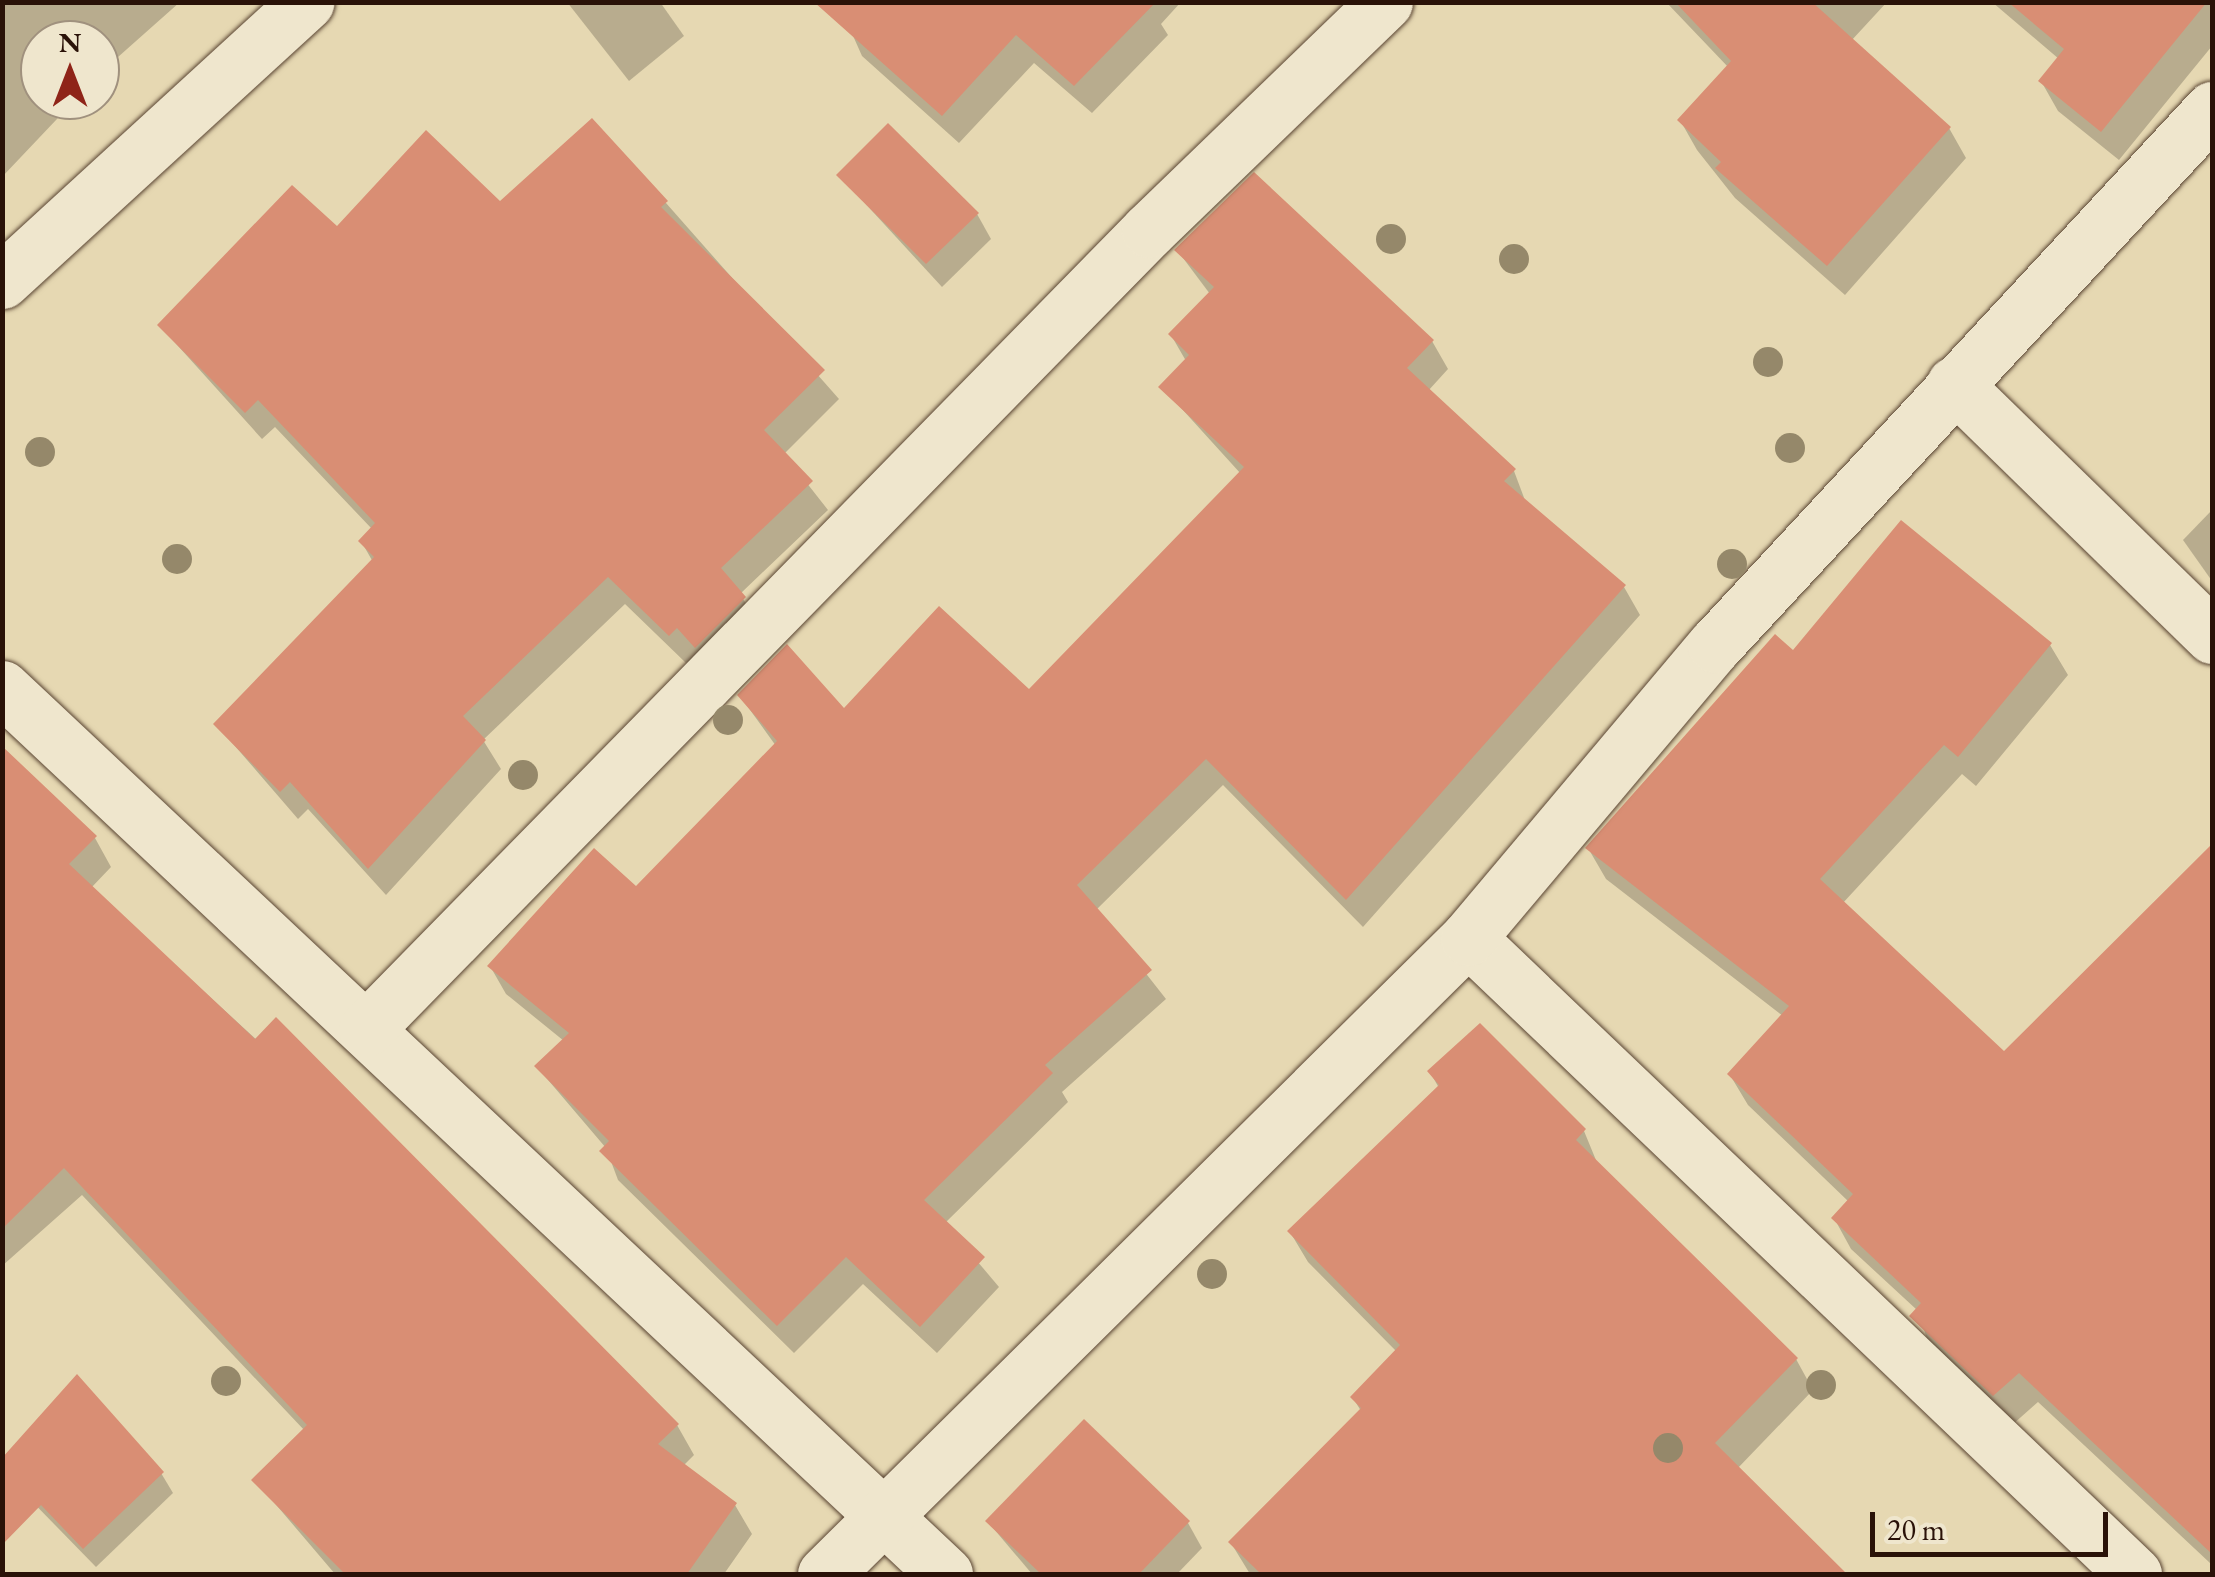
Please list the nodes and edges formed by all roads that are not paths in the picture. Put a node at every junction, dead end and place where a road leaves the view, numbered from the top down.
1 (306, 2) edge
2 (1385, 2) edge
3 (2212, 109) edge
4 (2, 281) edge
5 (1954, 384) junction
6 (2212, 636) edge
7 (2, 688) edge
8 (1468, 938) junction
9 (366, 1028) junction
10 (883, 1512) junction
11 (825, 1574) edge
12 (944, 1574) edge
13 (2134, 1574) edge

1 - 4 street
2 - 9 street
3 - 5 street
5 - 6 street
5 - 8 street
7 - 9 street
8 - 10 street
8 - 13 street
9 - 10 street
10 - 11 street
10 - 12 street

